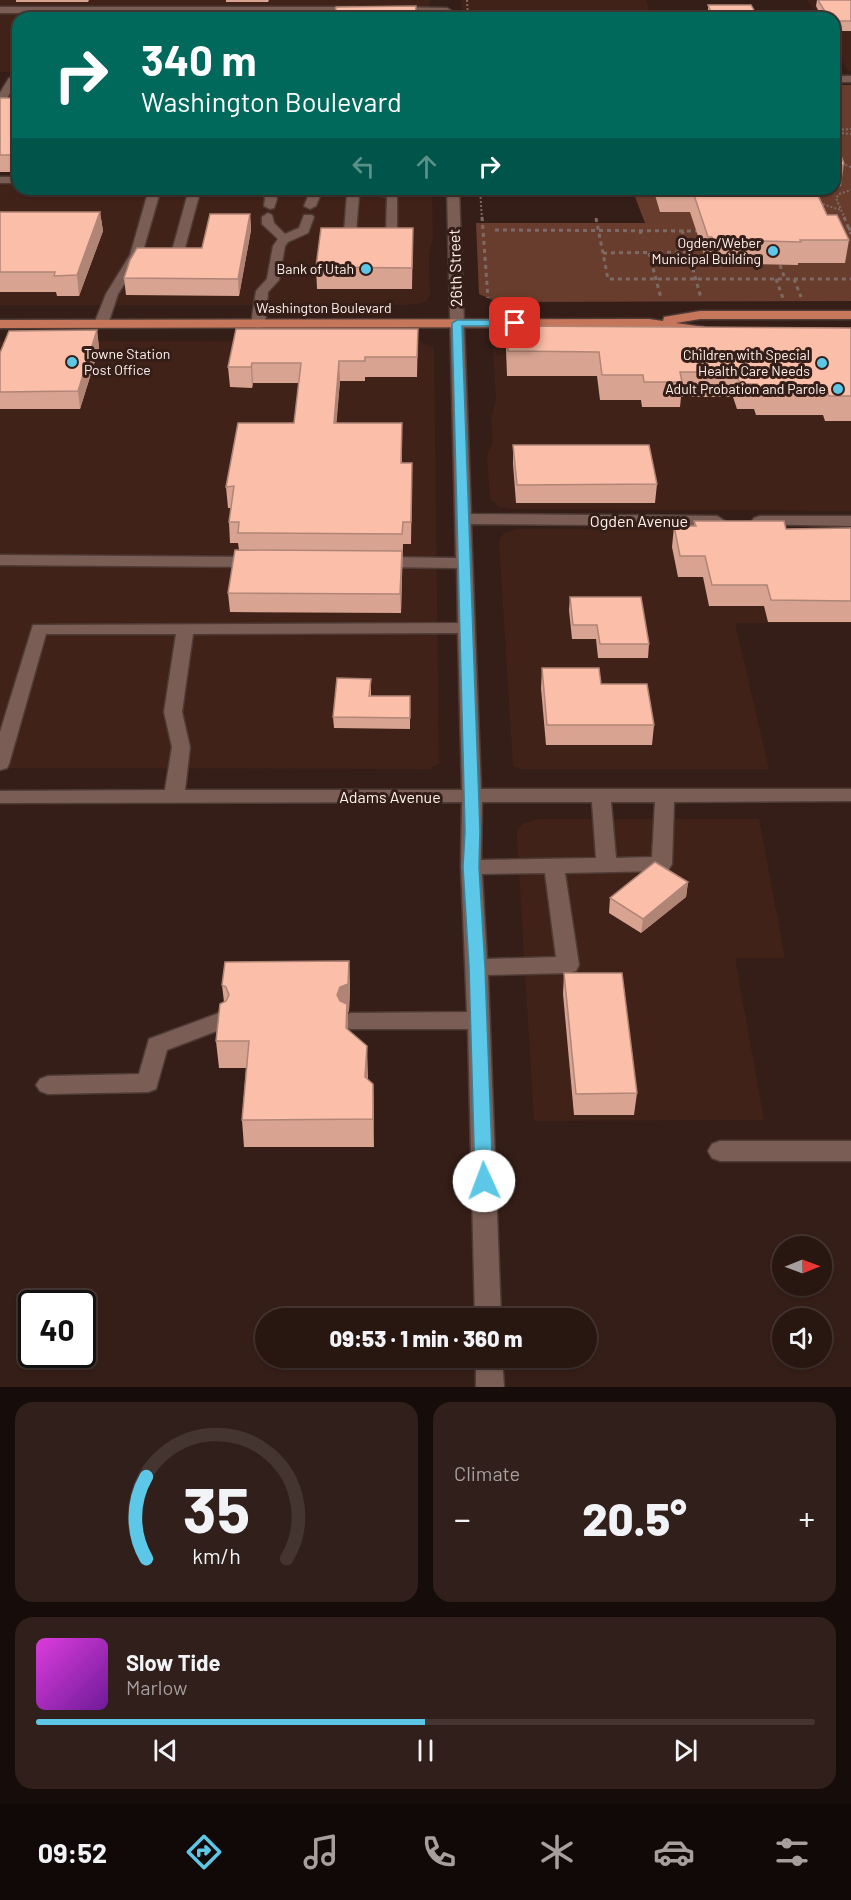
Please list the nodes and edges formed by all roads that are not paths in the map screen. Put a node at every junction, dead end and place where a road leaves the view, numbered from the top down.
1 (0, 10) edge
2 (365, 10) edge
3 (385, 10) edge
4 (416, 12) edge
5 (12, 84) edge
6 (0, 101) edge
7 (153, 195) edge
8 (193, 195) edge
9 (270, 195) edge
10 (315, 195) edge
11 (353, 195) edge
12 (392, 195) edge
13 (453, 195) edge
14 (284, 238) junction
15 (136, 255) junction
16 (851, 315) edge
17 (457, 323) junction
18 (649, 323) junction
19 (0, 324) edge
20 (101, 324) junction
21 (258, 324) junction
22 (717, 331) edge
23 (463, 519) junction
24 (851, 521) edge
25 (0, 560) edge
26 (273, 562) edge
27 (366, 562) edge
28 (464, 563) junction
29 (466, 628) junction
30 (185, 629) junction
31 (0, 764) edge
32 (851, 795) edge
33 (665, 796) junction
34 (0, 797) edge
35 (174, 797) junction
36 (472, 797) junction
37 (601, 797) junction
38 (606, 865) junction
39 (554, 866) junction
40 (471, 867) junction
41 (477, 967) junction
42 (479, 1020) junction
43 (219, 1021) edge
44 (351, 1021) dead end
45 (48, 1085) dead end
46 (851, 1151) edge
47 (720, 1152) dead end
48 (488, 1308) edge
49 (489, 1368) edge
50 (490, 1387) edge

1 - 2 street
3 - 4 street
5 - 6 street
7 - 15 street
8 - 15 street
9 - 14 street
10 - 14 street
11 - 12 street
13 - 17 street, 26th Street
14 - 21 street
15 - 20 street
16 - 18 main road, Washington Boulevard
17 - 18 main road, Washington Boulevard
17 - 21 main road, Washington Boulevard
17 - 23 street, 26th Street
18 - 22 main road, Washington Boulevard
19 - 20 main road, Washington Boulevard
20 - 21 main road, Washington Boulevard
23 - 24 street, Ogden Avenue
23 - 28 street, 26th Street
25 - 26 street
27 - 28 street
28 - 29 street, 26th Street
29 - 30 street
29 - 36 street, 26th Street
30 - 31 street
30 - 35 street
32 - 33 street, Adams Avenue
33 - 37 street, Adams Avenue
33 - 38 street
34 - 35 street, Adams Avenue
35 - 36 street, Adams Avenue
36 - 37 street, Adams Avenue
36 - 40 street, 26th Street
37 - 38 street
38 - 39 street
39 - 40 street
39 - 41 street
40 - 41 street, 26th Street
41 - 42 street, 26th Street
42 - 44 street
42 - 48 street, 26th Street
43 - 45 street
46 - 47 street
49 - 50 street

